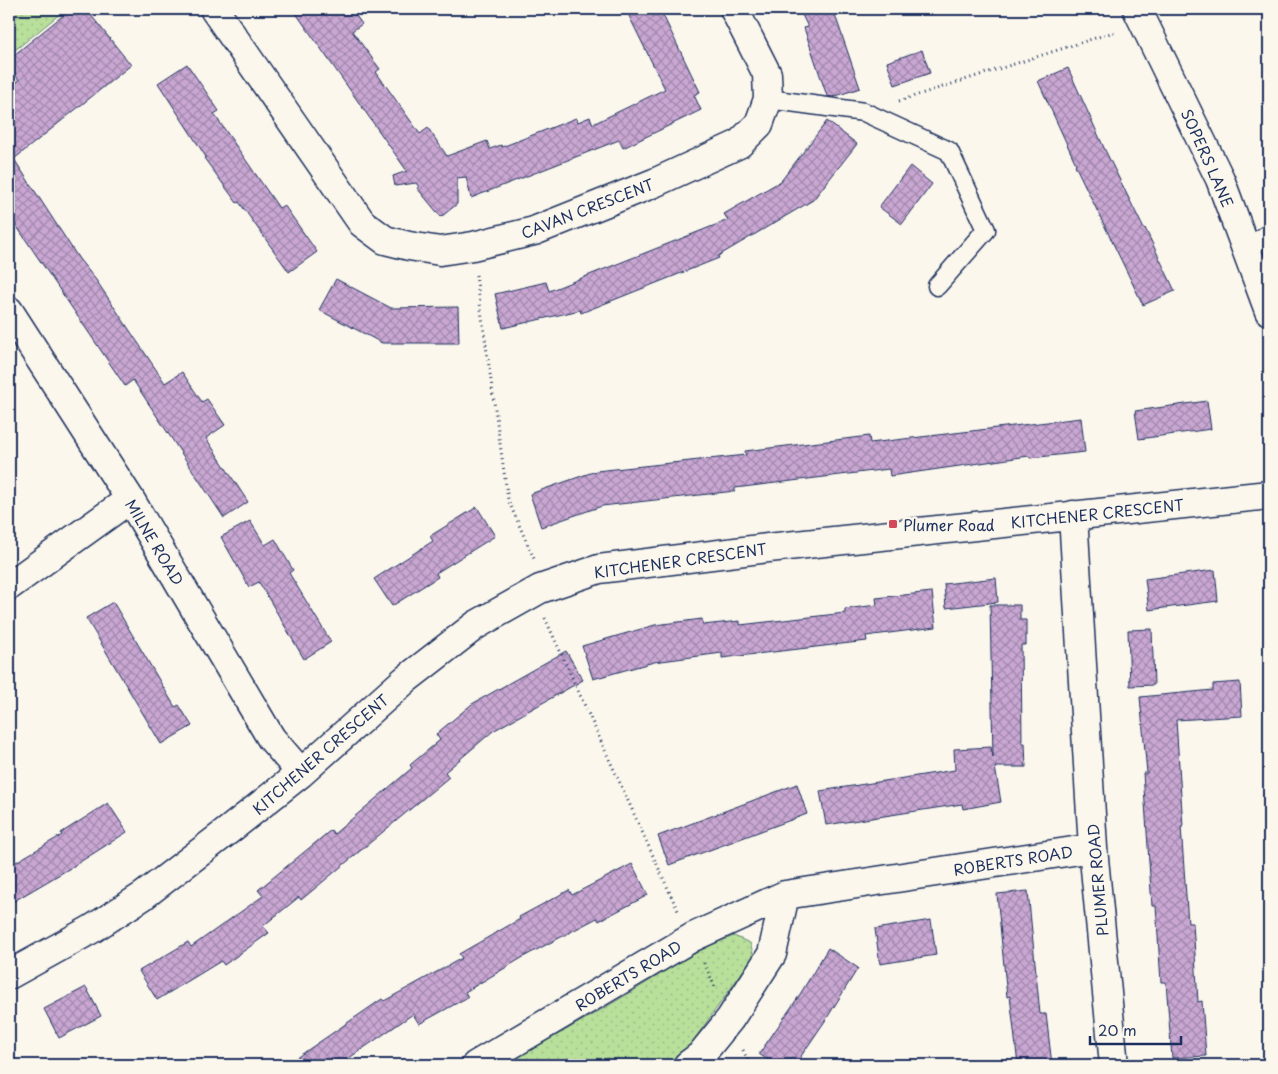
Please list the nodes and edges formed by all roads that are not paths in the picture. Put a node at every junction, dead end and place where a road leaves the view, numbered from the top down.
1 (214, 9) edge
2 (734, 9) edge
3 (1140, 16) edge
4 (768, 99) junction
5 (1269, 233) edge
6 (1246, 250) junction
7 (937, 286) dead end
8 (9, 311) edge
9 (1269, 311) edge
10 (1269, 495) edge
11 (130, 499) junction
12 (1073, 515) junction
13 (9, 586) edge
14 (301, 772) junction
15 (1093, 848) junction
16 (785, 895) junction
17 (9, 975) edge
18 (476, 1065) edge
19 (688, 1065) edge
20 (1114, 1065) edge

1 - 4 street, CAVAN CRESCENT
2 - 4 street, CAVAN CRESCENT
3 - 6 street, SOPERS LANE
4 - 7 lane
5 - 6 lane
6 - 9 street, SOPERS LANE
8 - 11 street, MILNE ROAD
10 - 12 street, KITCHENER CRESCENT
11 - 13 street
11 - 14 street, MILNE ROAD
12 - 14 street, KITCHENER CRESCENT
12 - 15 street, PLUMER ROAD
14 - 17 street, KITCHENER CRESCENT
15 - 16 street, ROBERTS ROAD
15 - 20 street, PLUMER ROAD
16 - 18 street, ROBERTS ROAD
16 - 19 street

